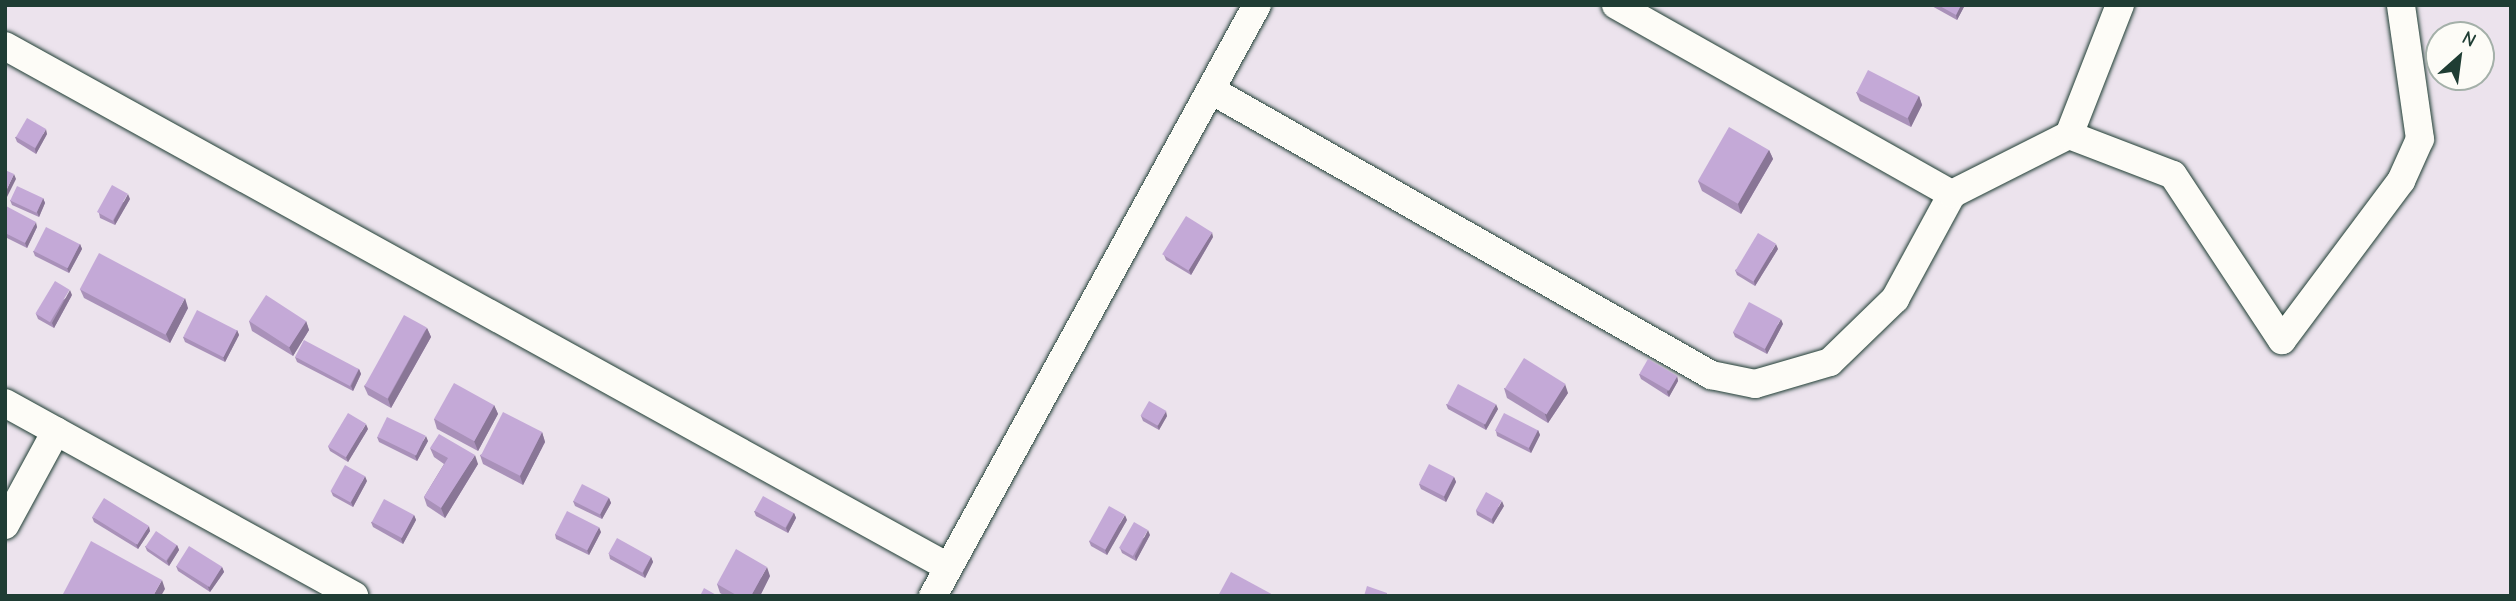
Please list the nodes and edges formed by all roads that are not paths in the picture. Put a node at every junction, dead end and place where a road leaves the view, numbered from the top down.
1 (1257, 5) edge
2 (1616, 5) edge
3 (2120, 5) edge
4 (2400, 5) edge
5 (5, 46) edge
6 (1211, 90) junction
7 (2069, 135) junction
8 (1952, 194) junction
9 (5, 403) edge
10 (56, 431) junction
11 (5, 526) edge
12 (948, 567) junction
13 (354, 596) edge
14 (933, 596) edge

1 - 6 street
2 - 8 street
3 - 7 street
4 - 7 street
5 - 12 street
6 - 8 street
6 - 12 street
7 - 8 street
9 - 10 street
10 - 11 street
10 - 13 street
12 - 14 street

